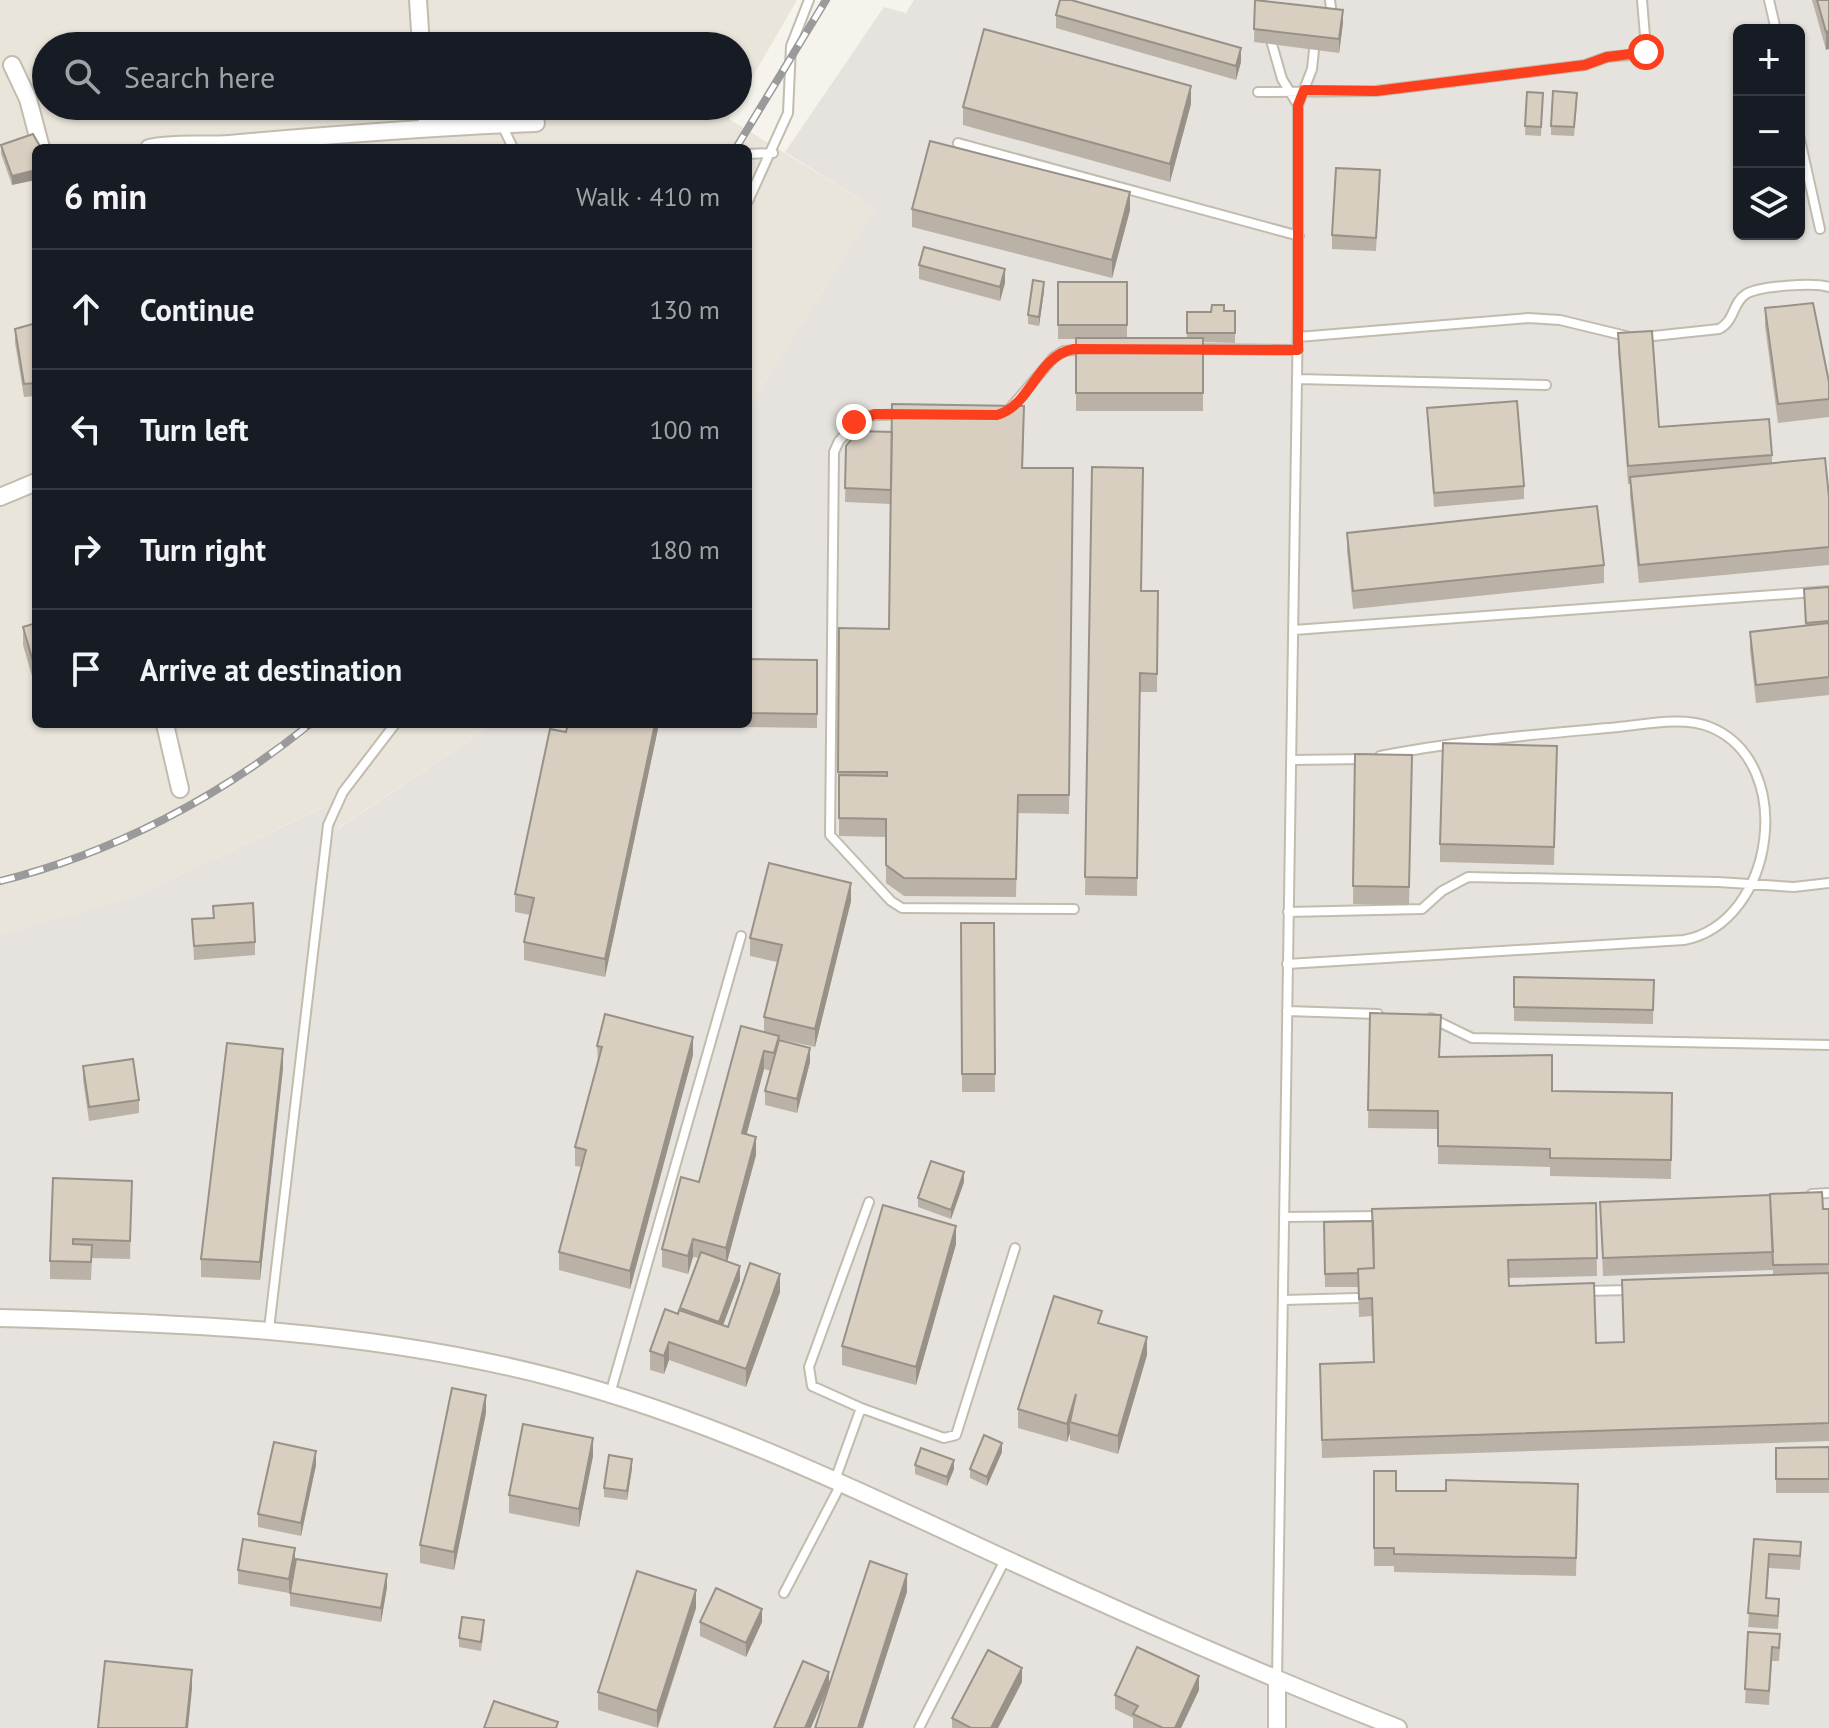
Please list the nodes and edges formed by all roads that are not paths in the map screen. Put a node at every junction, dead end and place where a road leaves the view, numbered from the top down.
1 (418, 0) edge
2 (809, 0) edge
3 (1642, 0) edge
4 (1769, 0) edge
5 (1775, 24) edge
6 (420, 32) edge
7 (1272, 44) edge
8 (1314, 50) edge
9 (12, 65) dead end
10 (1304, 90) junction
11 (1289, 91) junction
12 (1258, 92) dead end
13 (1298, 105) junction
14 (32, 114) edge
15 (34, 120) edge
16 (427, 120) edge
17 (536, 123) dead end
18 (502, 124) junction
19 (427, 127) junction
20 (958, 143) dead end
21 (40, 144) edge
22 (202, 144) edge
23 (511, 144) edge
24 (773, 153) junction
25 (752, 154) edge
26 (1805, 162) edge
27 (752, 193) edge
28 (1820, 229) dead end
29 (1299, 236) junction
30 (1829, 287) edge
31 (1298, 337) junction
32 (1090, 349) edge
33 (1186, 349) edge
34 (1298, 350) junction
35 (1297, 379) junction
36 (1546, 385) dead end
37 (921, 414) edge
38 (997, 415) edge
39 (32, 484) edge
40 (0, 497) edge
41 (1829, 591) edge
42 (1294, 630) junction
43 (166, 728) edge
44 (392, 728) edge
45 (1292, 760) junction
46 (180, 789) dead end
47 (1829, 883) edge
48 (1754, 885) junction
49 (1074, 909) dead end
50 (1288, 912) junction
51 (741, 936) dead end
52 (1287, 964) junction
53 (1287, 1011) junction
54 (1392, 1014) edge
55 (1422, 1016) edge
56 (1829, 1045) edge
57 (1829, 1193) edge
58 (1800, 1194) edge
59 (869, 1202) dead end
60 (1399, 1215) edge
61 (1284, 1217) junction
62 (1015, 1248) dead end
63 (1646, 1289) edge
64 (1569, 1291) edge
65 (1358, 1298) edge
66 (1283, 1300) junction
67 (0, 1318) edge
68 (269, 1329) junction
69 (609, 1395) junction
70 (861, 1408) junction
71 (838, 1482) junction
72 (1005, 1559) junction
73 (784, 1593) dead end
74 (1277, 1681) junction
75 (919, 1728) edge
76 (1277, 1728) edge
77 (1398, 1728) edge

1 - 6 street
2 - 24 lane
3 - 10 lane
4 - 5 lane
7 - 11 lane
8 - 10 lane
9 - 14 street
10 - 11 lane
10 - 13 lane
11 - 12 lane
11 - 13 lane
13 - 29 lane
15 - 21 street
16 - 19 street
17 - 18 street
18 - 19 street
18 - 23 lane
19 - 22 street
20 - 29 lane
24 - 25 lane
24 - 27 lane
26 - 28 lane
29 - 31 lane
30 - 31 lane
31 - 34 lane
32 - 38 lane
33 - 34 lane
34 - 35 lane
35 - 36 lane
35 - 42 lane
37 - 49 lane
39 - 40 street
41 - 42 lane
42 - 45 lane
43 - 46 street
44 - 68 lane
45 - 48 lane
45 - 50 lane
47 - 48 lane
48 - 50 lane
48 - 52 lane
50 - 52 lane
51 - 69 lane
52 - 53 lane
53 - 54 lane
53 - 61 lane
55 - 56 lane
57 - 58 lane
59 - 70 lane
60 - 61 lane
61 - 66 lane
62 - 70 lane
63 - 64 lane
65 - 66 lane
66 - 74 lane
67 - 68 street
68 - 69 street
69 - 71 street
70 - 71 lane
71 - 72 street
71 - 73 lane
72 - 74 street
72 - 75 lane
74 - 76 street
74 - 77 street

